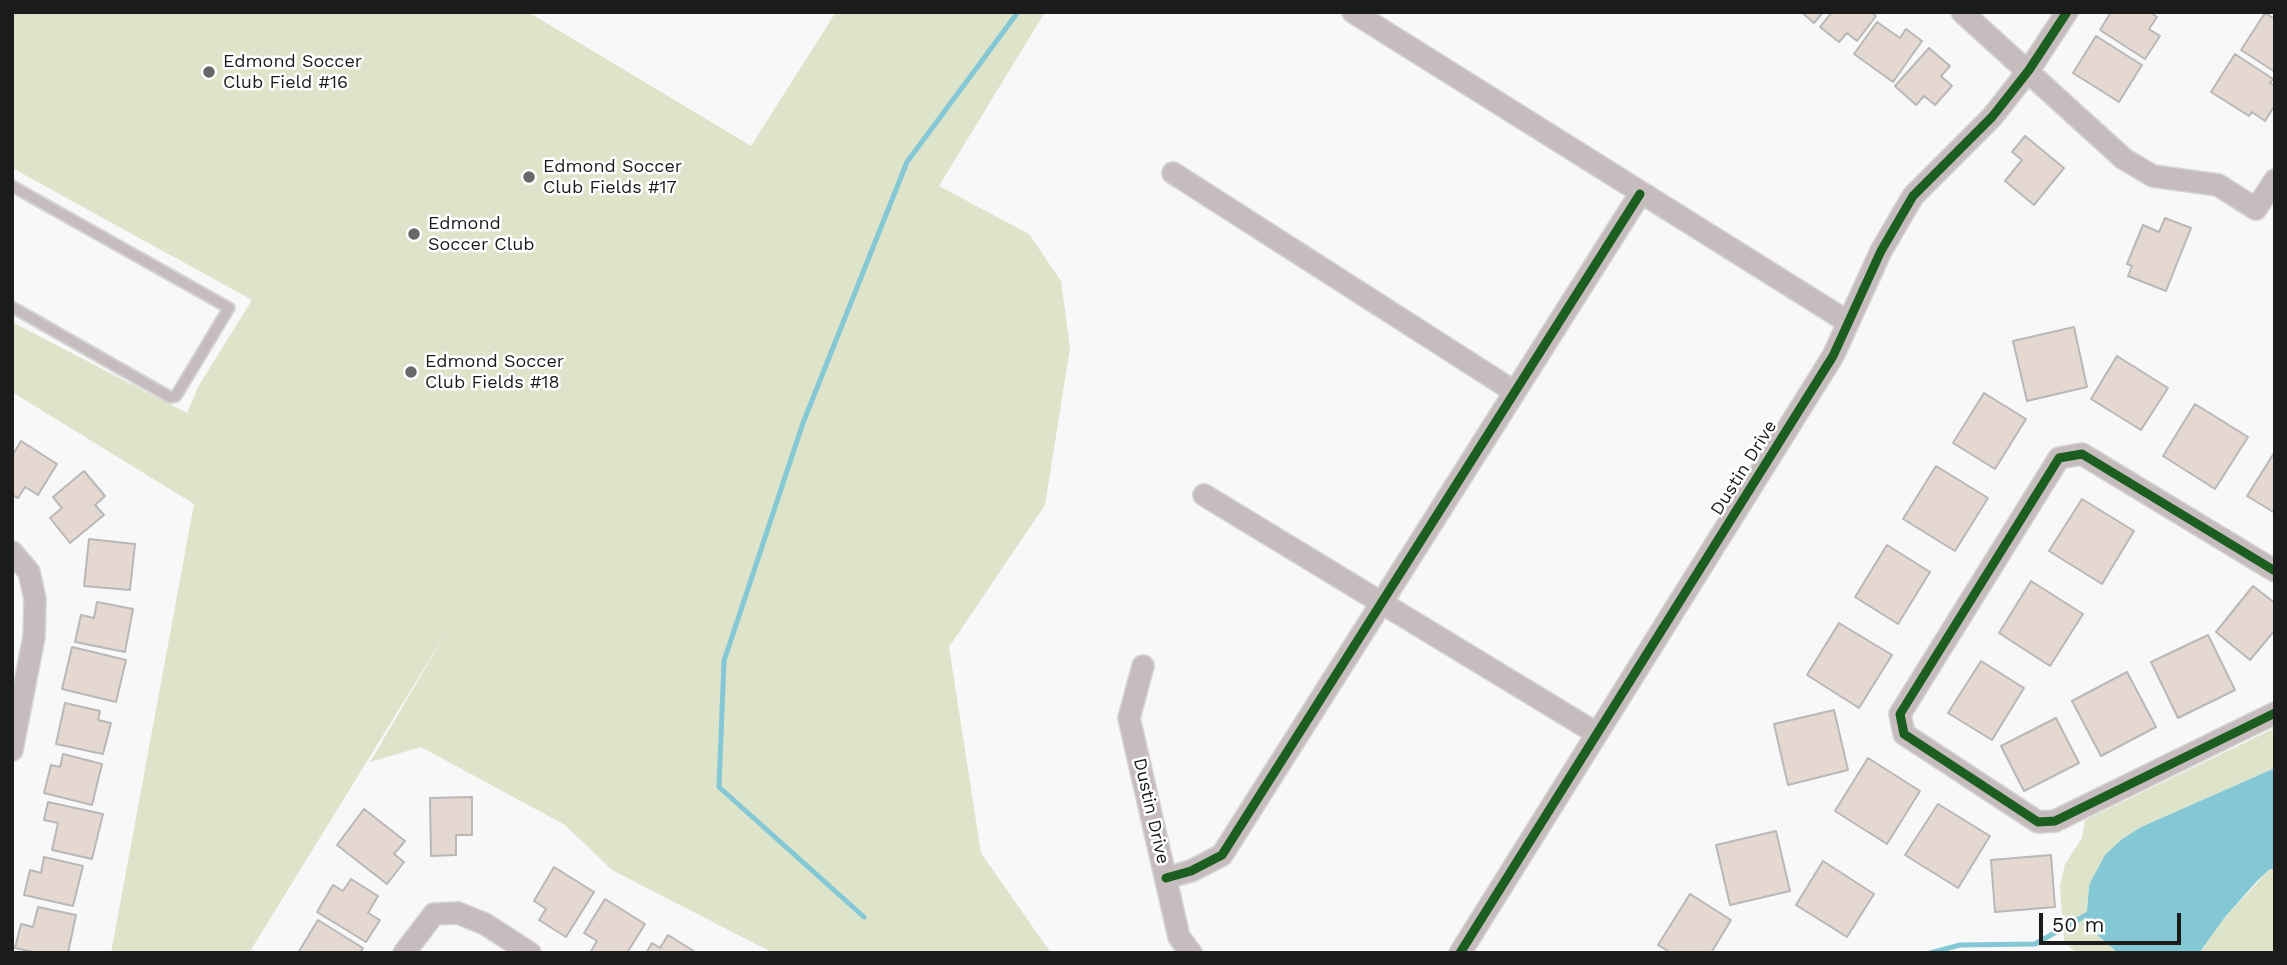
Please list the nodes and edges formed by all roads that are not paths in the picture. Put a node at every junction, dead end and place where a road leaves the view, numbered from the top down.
1 (1353, 12) edge
2 (1962, 12) edge
3 (2067, 12) edge
4 (2029, 70) junction
5 (1173, 173) dead end
6 (2275, 180) edge
7 (12, 186) edge
8 (1640, 194) junction
9 (12, 307) edge
10 (1848, 322) junction
11 (1515, 392) junction
12 (1203, 495) dead end
13 (12, 552) edge
14 (2275, 571) edge
15 (1381, 603) junction
16 (1143, 666) dead end
17 (2275, 712) edge
18 (1596, 733) junction
19 (12, 750) edge
20 (1166, 877) junction
21 (404, 953) edge
22 (530, 953) edge
23 (1191, 953) edge
24 (1460, 953) edge

1 - 8 street
2 - 4 street
3 - 4 street, Dustin Drive
4 - 6 street
4 - 10 street, Dustin Drive
5 - 11 street
7 - 9 lane
8 - 10 street
8 - 11 street
10 - 18 street, Dustin Drive
11 - 15 street
12 - 15 street
13 - 19 street
14 - 17 street
15 - 18 street
15 - 20 street
16 - 20 street, Dustin Drive
18 - 24 street, Dustin Drive
20 - 23 street, Dustin Drive
21 - 22 street

